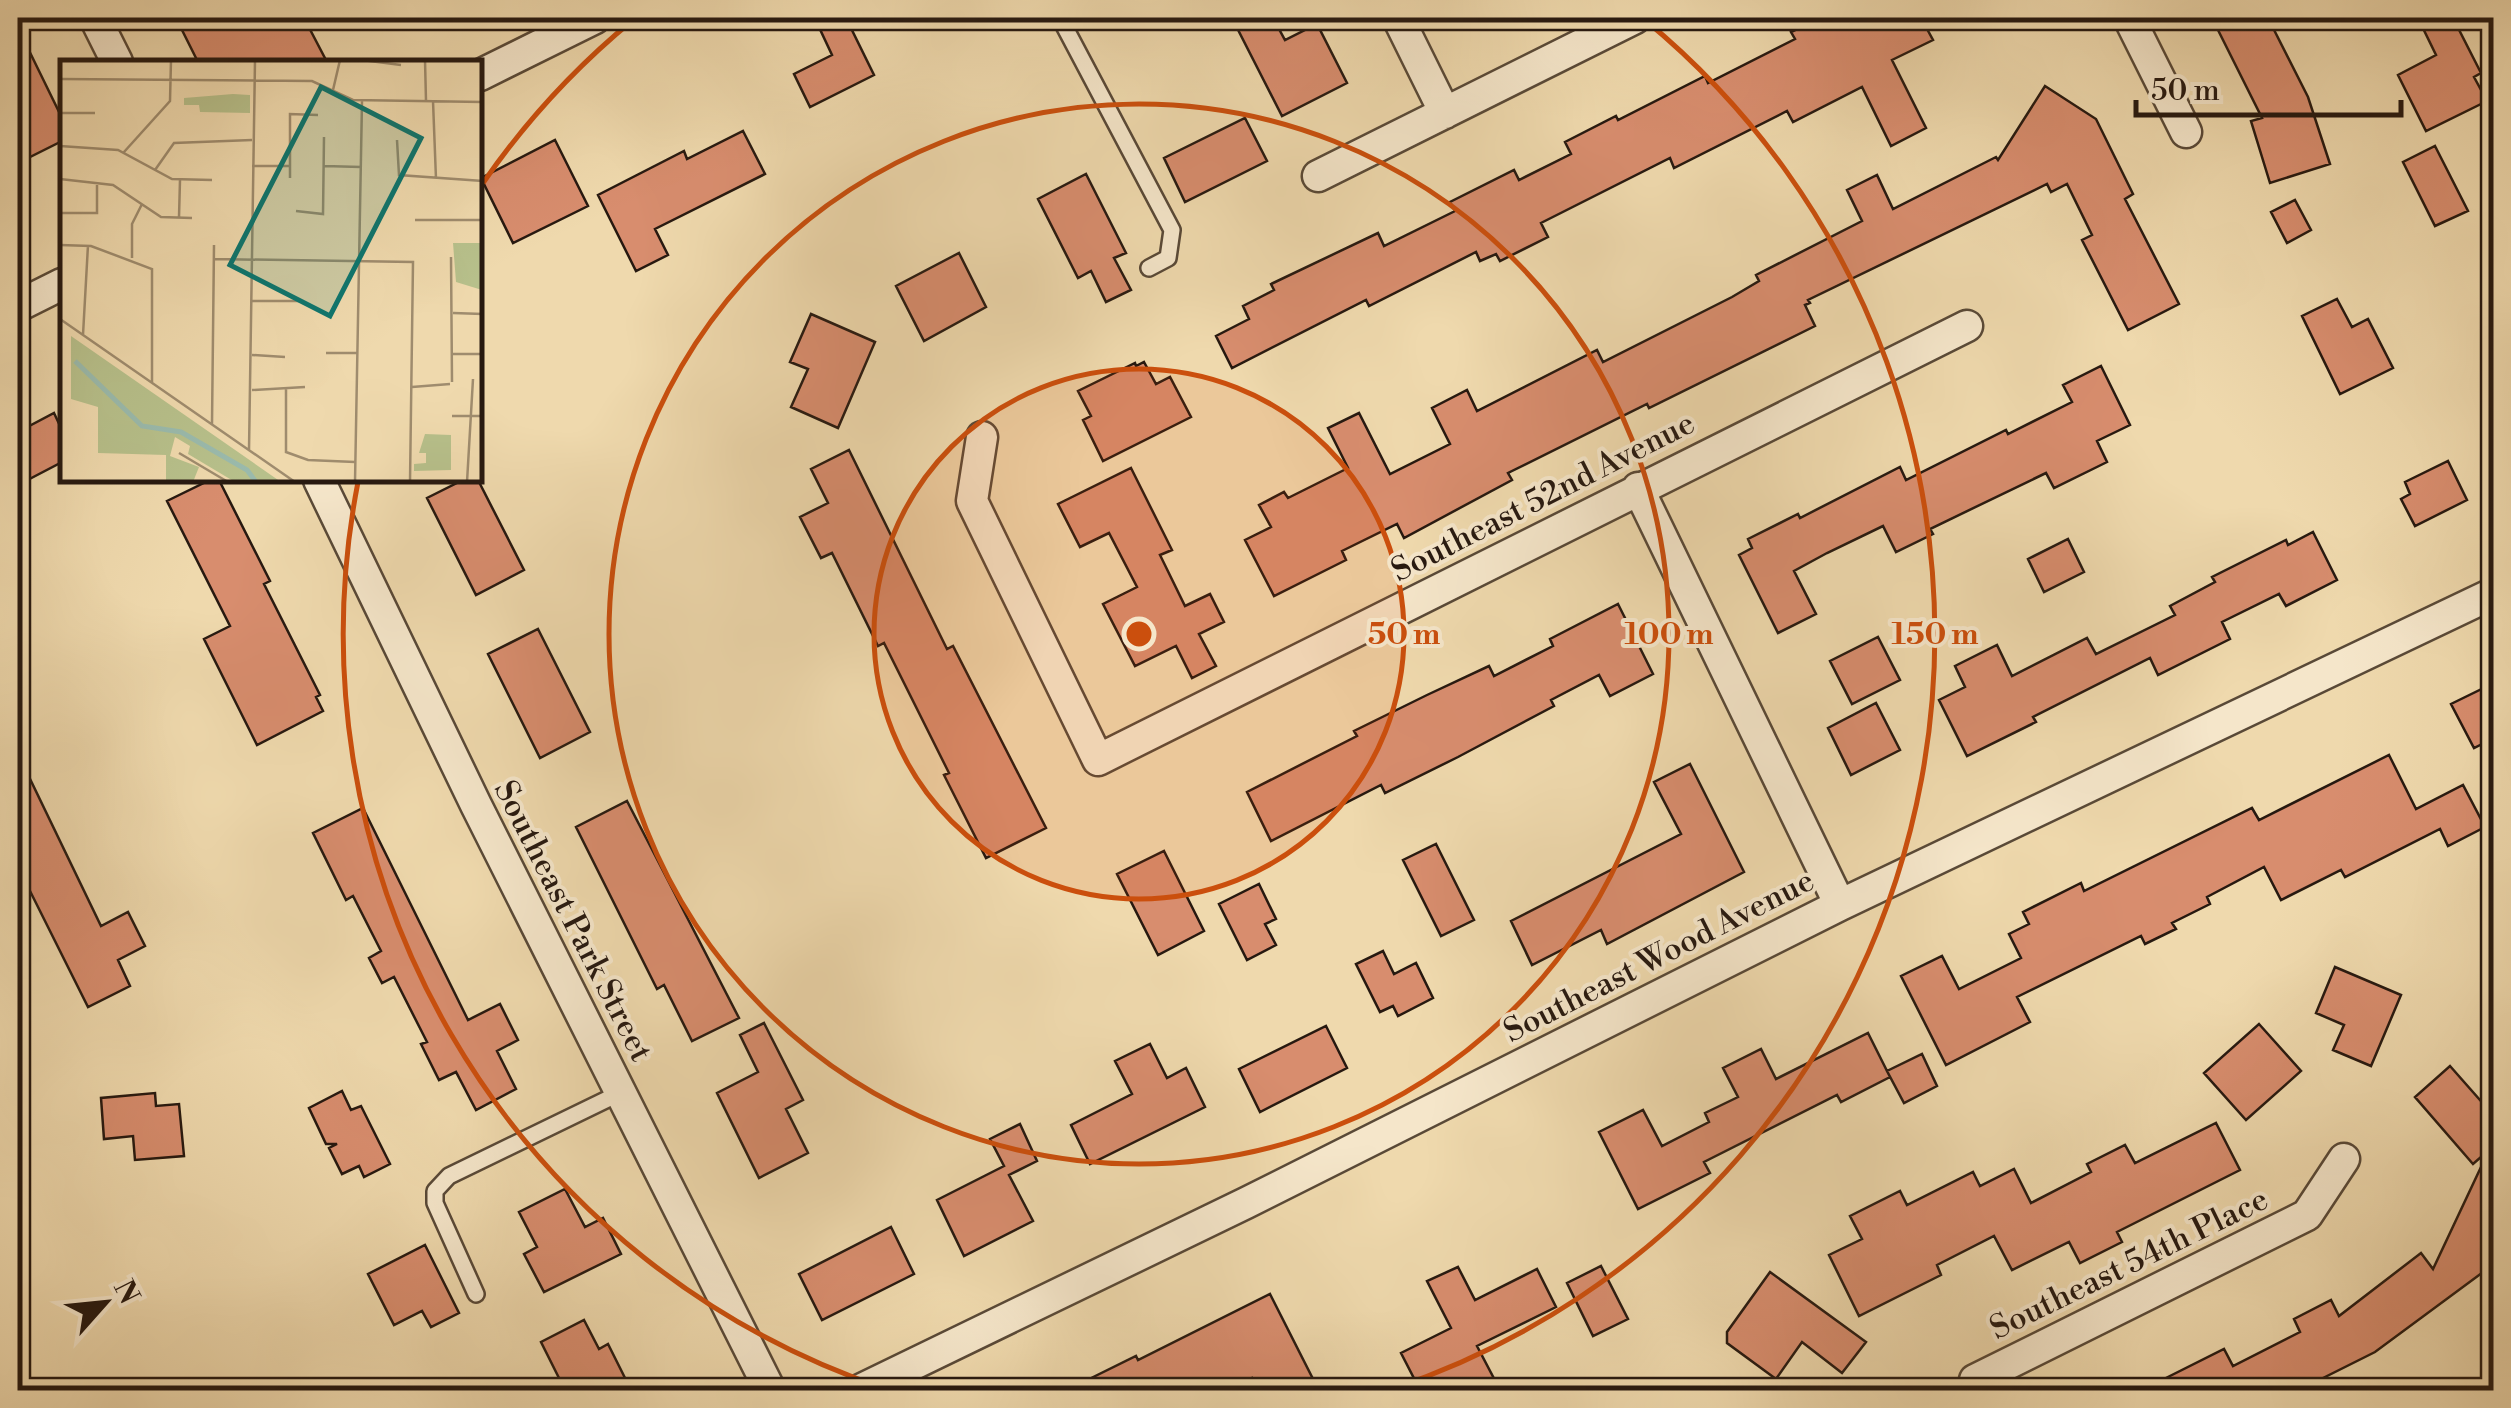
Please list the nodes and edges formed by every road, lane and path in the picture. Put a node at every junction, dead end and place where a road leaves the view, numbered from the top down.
1 (95, 18) edge
2 (595, 18) edge
3 (1060, 18) edge
4 (1398, 18) edge
5 (1635, 18) edge
6 (2129, 18) edge
7 (116, 60) edge
8 (482, 74) edge
9 (1444, 112) junction
10 (2186, 132) dead end
11 (1318, 176) dead end
12 (1149, 268) dead end
13 (60, 285) edge
14 (18, 306) edge
15 (1967, 326) dead end
16 (982, 436) dead end
17 (320, 482) edge
18 (1638, 488) junction
19 (2494, 592) edge
20 (1840, 905) junction
21 (620, 1092) junction
22 (2344, 1158) dead end
23 (476, 1294) dead end
24 (1976, 1385) edge
25 (770, 1390) edge
26 (860, 1390) edge

1 - 7 street
2 - 8 street
3 - 12 lane
4 - 9 street
5 - 9 street
6 - 10 street
9 - 11 street
13 - 14 street
15 - 18 street, Southeast 52nd Avenue
16 - 18 street, Southeast 52nd Avenue
17 - 21 street, Southeast Park Street
18 - 20 street
19 - 20 street, Southeast Wood Avenue
20 - 26 street, Southeast Wood Avenue
21 - 23 lane
21 - 25 street, Southeast Park Street
22 - 24 street, Southeast 54th Place

